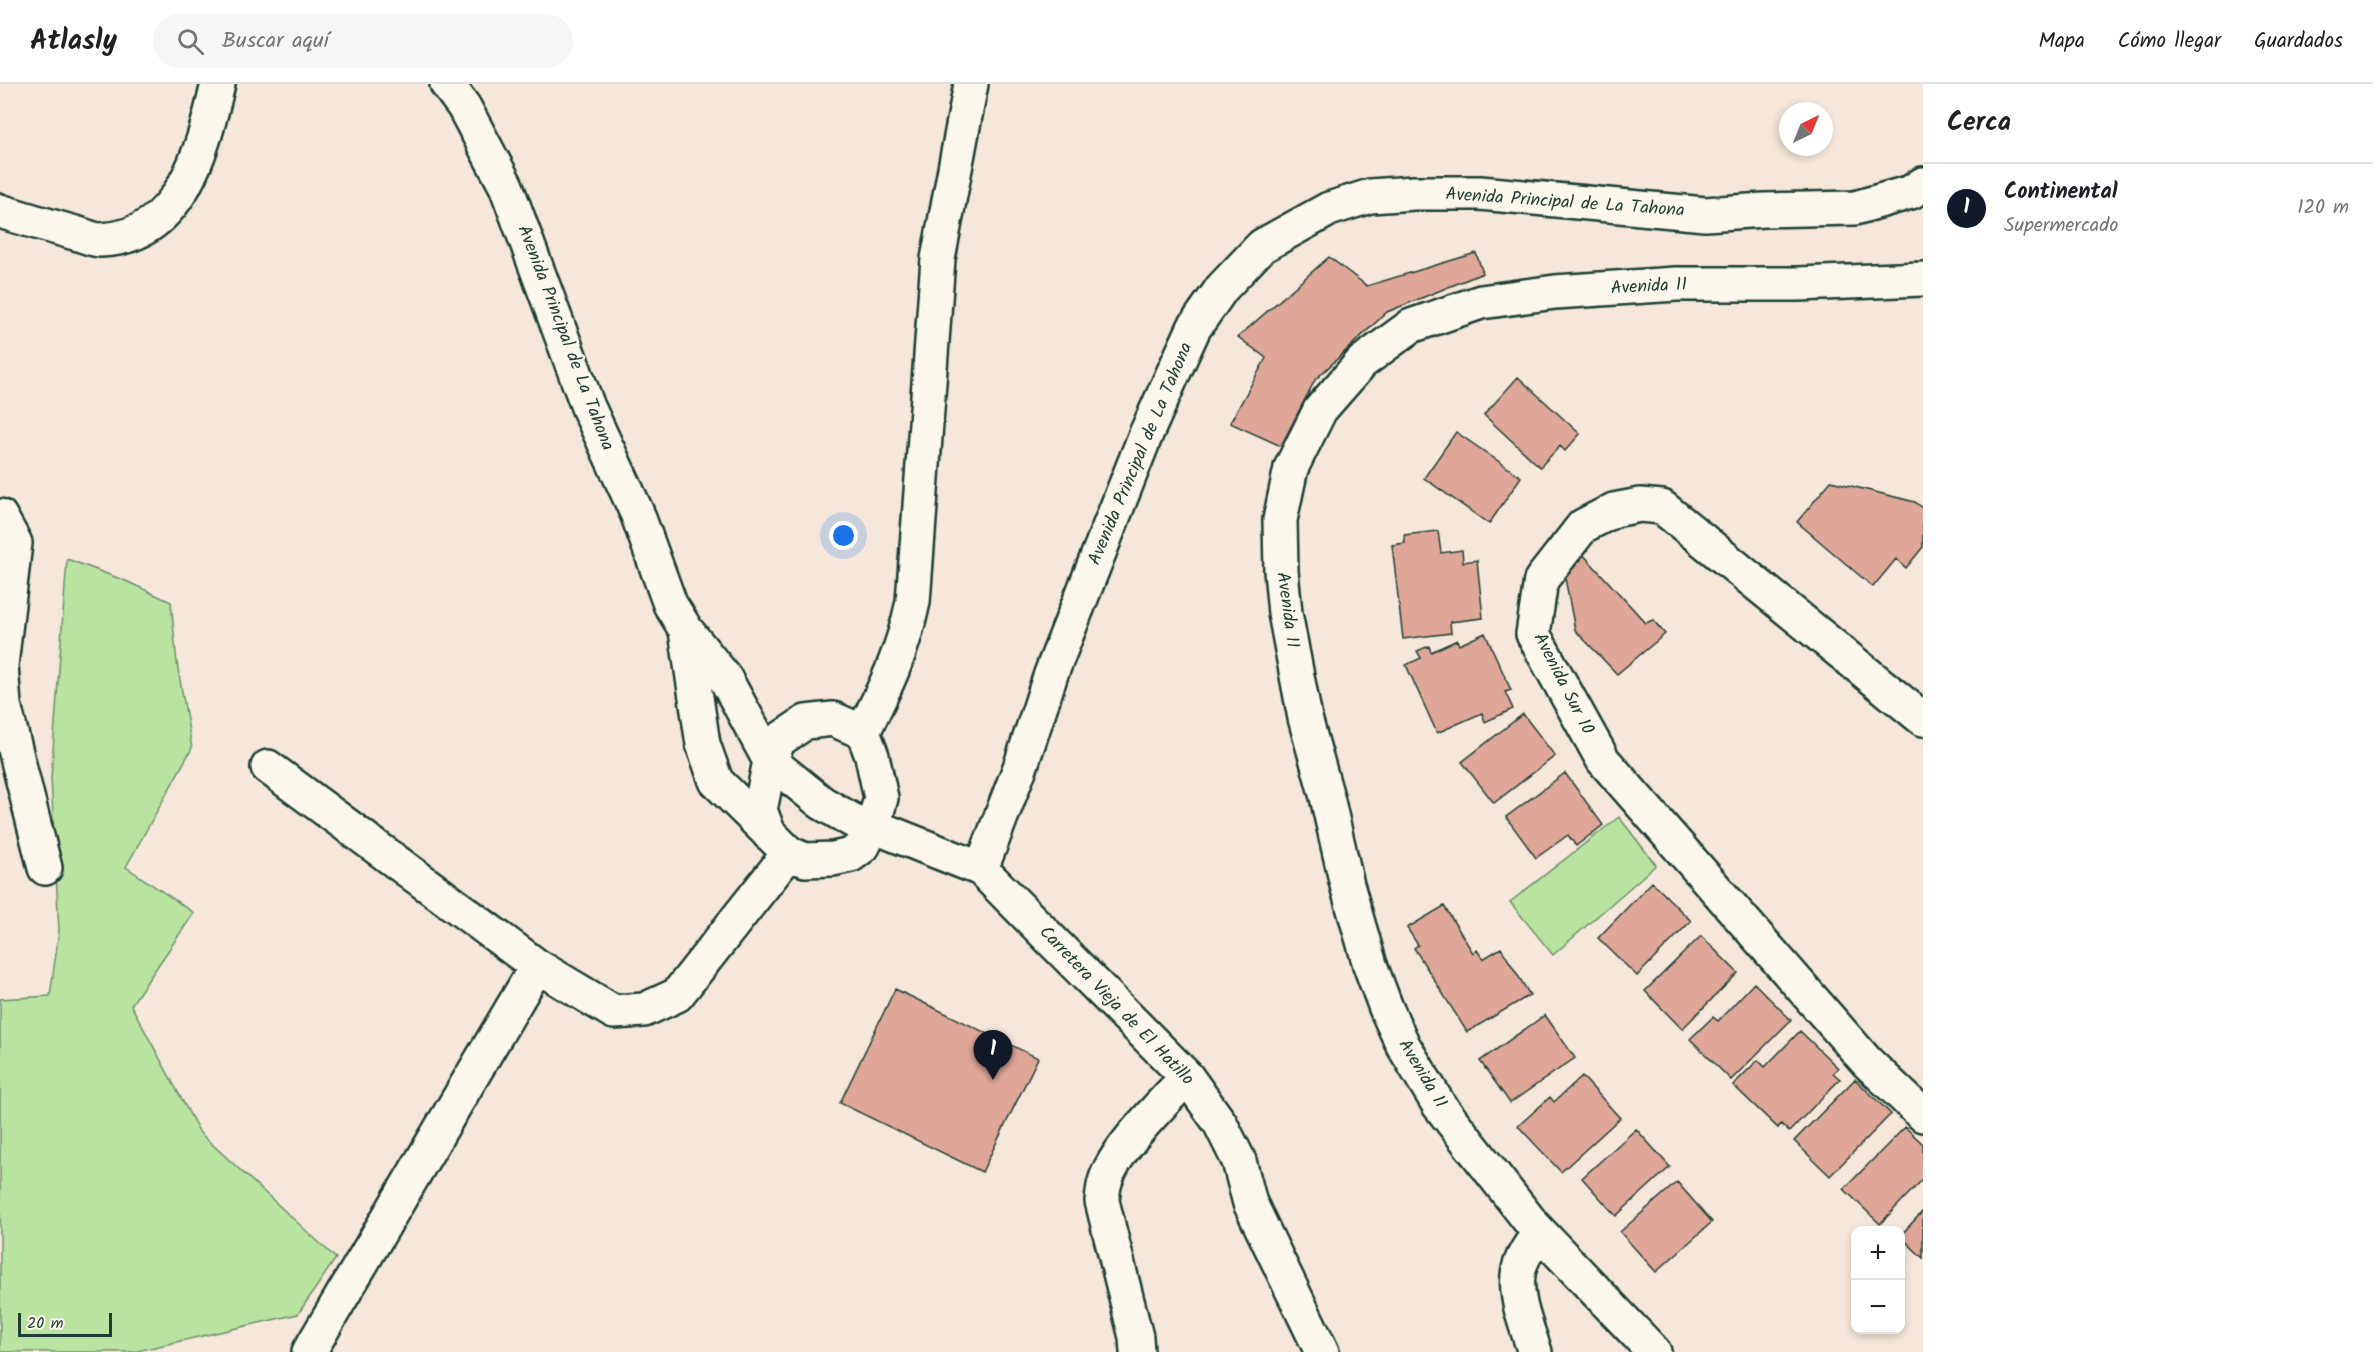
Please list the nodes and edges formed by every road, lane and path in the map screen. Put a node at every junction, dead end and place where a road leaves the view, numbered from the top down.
1 (218, 84) edge
2 (447, 84) edge
3 (971, 84) edge
4 (1923, 184) edge
5 (0, 211) edge
6 (1923, 279) edge
7 (0, 516) edge
8 (686, 630) junction
9 (1923, 719) edge
10 (862, 732) junction
11 (770, 761) junction
12 (268, 767) dead end
13 (873, 826) junction
14 (779, 843) junction
15 (45, 868) dead end
16 (981, 869) junction
17 (537, 966) junction
18 (1187, 1077) junction
19 (1923, 1115) edge
20 (1539, 1232) junction
21 (309, 1352) edge
22 (1137, 1352) edge
23 (1322, 1352) edge
24 (1535, 1352) edge
25 (1654, 1352) edge

1 - 5 street
2 - 8 street, Avenida Principal de La Tahona
3 - 10 street
4 - 16 street, Avenida Principal de La Tahona
6 - 20 street, Avenida 11
7 - 15 street
8 - 11 street, Avenida Principal de La Tahona
8 - 14 street, Avenida Principal de La Tahona
9 - 19 street, Avenida Sur 10
10 - 11 street
10 - 13 street
11 - 13 street, Avenida Principal de La Tahona
11 - 14 street
12 - 17 street
13 - 14 street, Avenida Principal de La Tahona
13 - 16 street, Avenida Principal de La Tahona
14 - 17 street
16 - 18 street, Carretera Vieja de El Hatillo
17 - 21 street
18 - 22 street
18 - 23 street, Carretera Vieja de El Hatillo
20 - 24 street
20 - 25 street, Avenida 11

